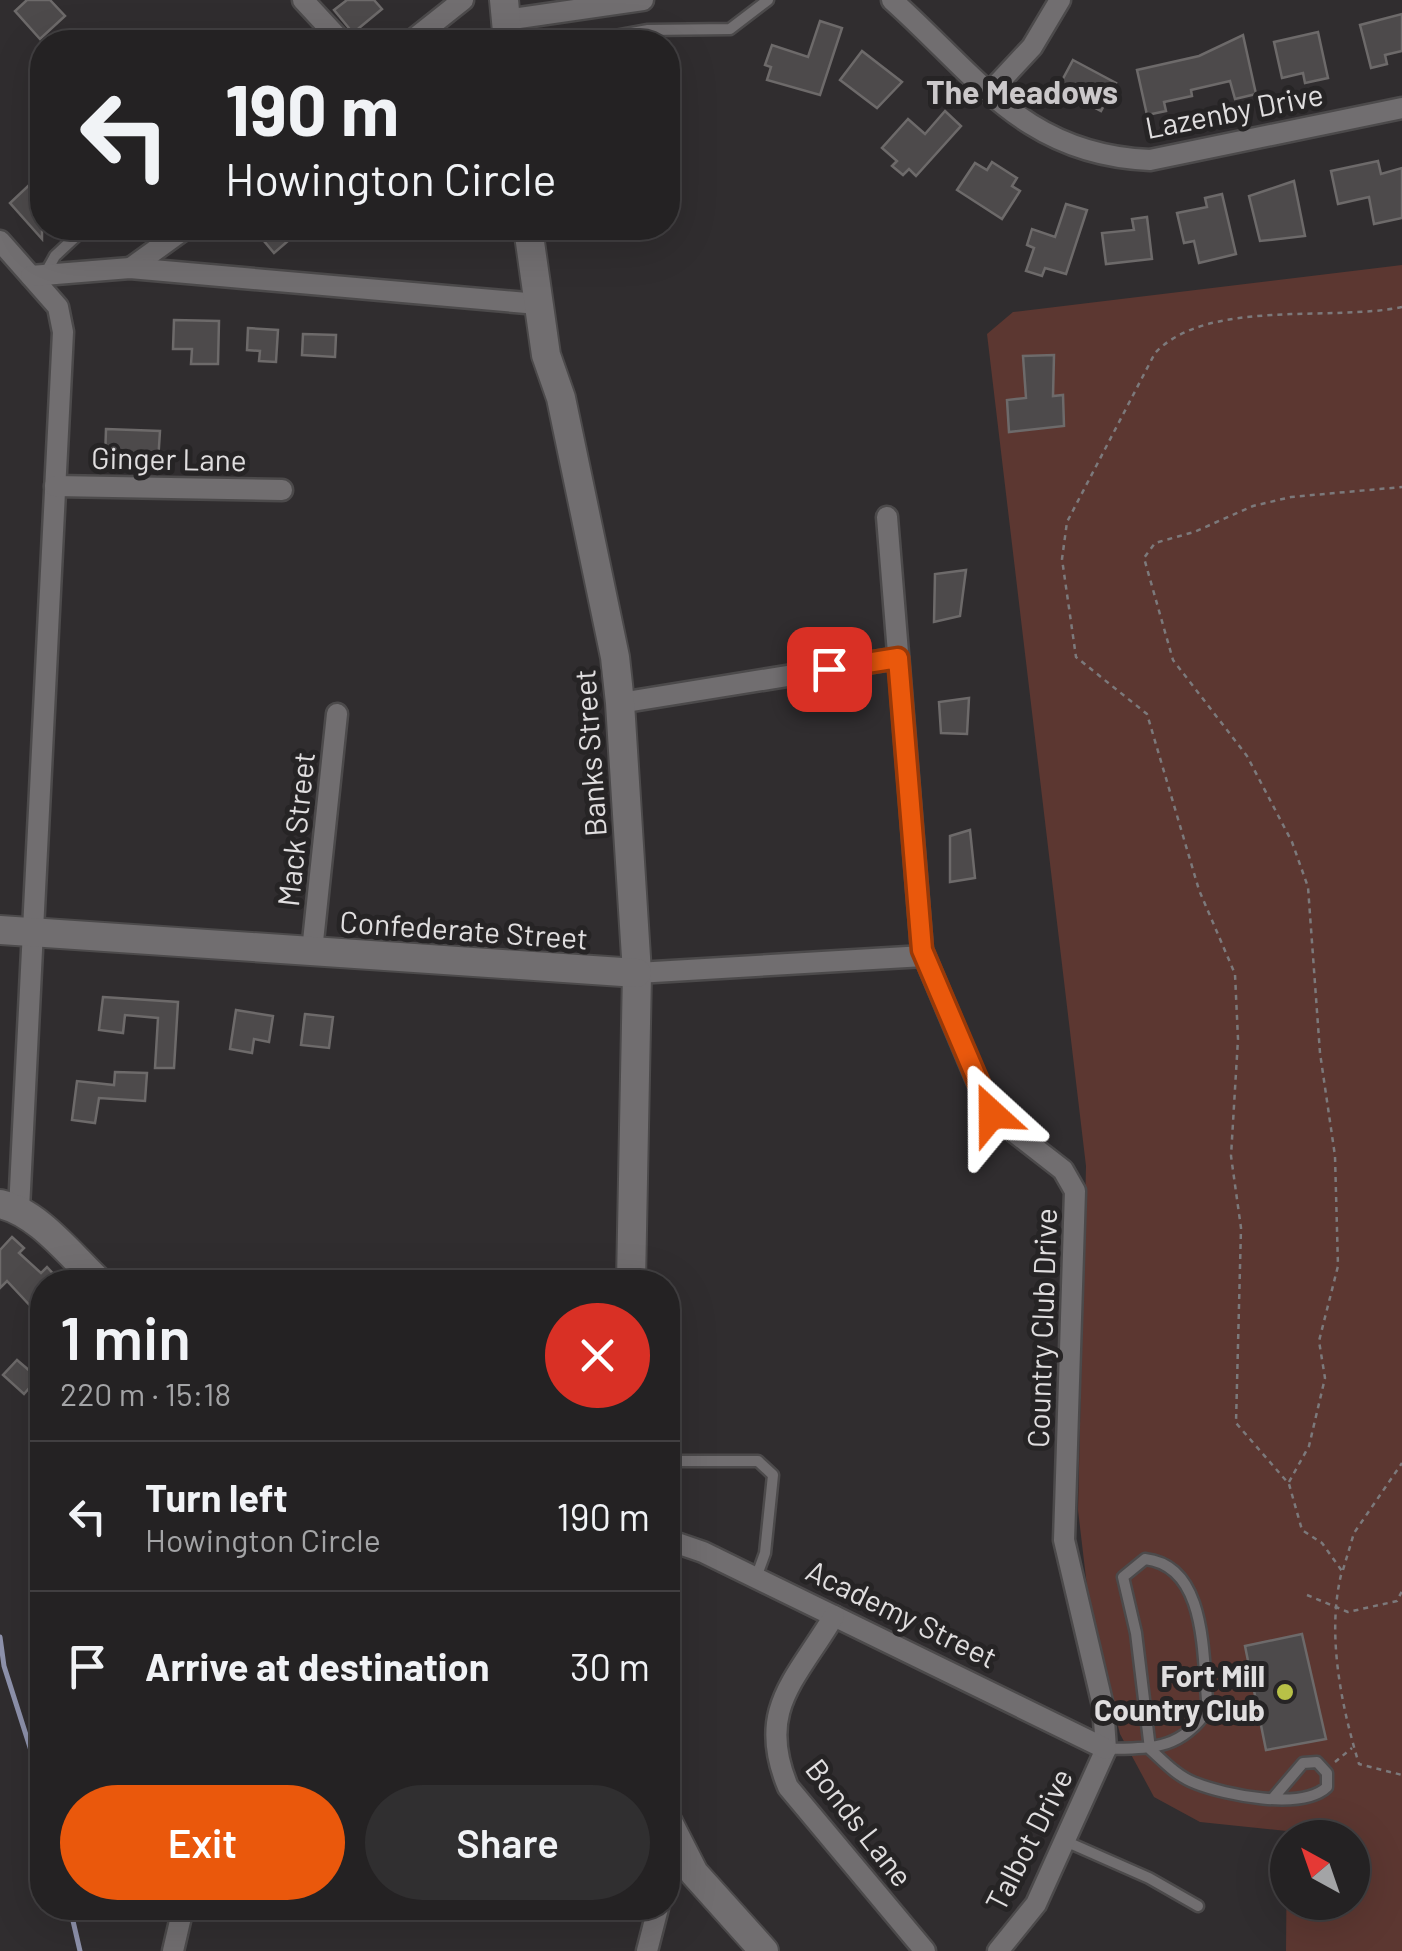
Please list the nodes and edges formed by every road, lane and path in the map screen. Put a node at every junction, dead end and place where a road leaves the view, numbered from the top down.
1 (303, 0) edge
2 (464, 0) edge
3 (643, 0) edge
4 (768, 0) edge
5 (892, 0) edge
6 (1060, 0) edge
7 (506, 21) edge
8 (331, 30) edge
9 (425, 30) edge
10 (648, 30) edge
11 (990, 92) junction
12 (1402, 108) edge
13 (72, 240) edge
14 (170, 240) edge
15 (530, 240) edge
16 (0, 241) edge
17 (130, 268) junction
18 (38, 275) junction
19 (538, 304) junction
20 (1402, 306) edge
21 (55, 486) junction
22 (1402, 487) edge
23 (282, 490) dead end
24 (887, 517) dead end
25 (898, 658) junction
26 (620, 703) junction
27 (337, 714) dead end
28 (0, 930) edge
29 (34, 932) junction
30 (312, 951) junction
31 (924, 956) junction
32 (637, 973) junction
33 (10, 1207) edge
34 (85, 1270) edge
35 (632, 1270) edge
36 (680, 1460) edge
37 (1402, 1464) edge
38 (1289, 1484) junction
39 (680, 1545) edge
40 (1342, 1571) junction
41 (756, 1578) junction
42 (1402, 1591) edge
43 (1307, 1595) dead end
44 (1333, 1606) junction
45 (834, 1616) junction
46 (1354, 1747) junction
47 (1106, 1749) junction
48 (1150, 1749) junction
49 (1334, 1763) dead end
50 (1402, 1776) edge
51 (1274, 1798) junction
52 (1064, 1841) junction
53 (680, 1848) edge
54 (1198, 1906) dead end
55 (181, 1920) edge
56 (655, 1920) edge
57 (173, 1951) edge
58 (647, 1951) edge
59 (764, 1951) edge
60 (925, 1951) edge
61 (998, 1951) edge

1 - 8 street
2 - 9 street
3 - 7 street
4 - 10 lane
5 - 11 street, Lazenby Drive
6 - 11 street
11 - 12 street, Lazenby Drive
13 - 18 lane
14 - 17 street
15 - 19 street, Banks Street
16 - 18 street
17 - 18 street
17 - 19 street
18 - 21 street
19 - 26 street, Banks Street
20 - 38 path
21 - 23 street, Ginger Lane
21 - 29 street
22 - 38 path
24 - 25 street, Country Club Drive
25 - 26 street
25 - 31 street, Country Club Drive
26 - 32 street, Banks Street
27 - 30 street, Mack Street
28 - 29 street, Confederate Street
29 - 30 street, Confederate Street
29 - 33 street
30 - 32 street, Confederate Street
31 - 32 street, Confederate Street
31 - 47 street, Country Club Drive
32 - 35 street, Banks Street
33 - 34 street
36 - 41 lane
37 - 40 path
38 - 40 path
39 - 41 street, Academy Street
40 - 44 path
41 - 45 street, Academy Street
42 - 44 path
43 - 44 path
44 - 46 path
45 - 47 street, Academy Street
45 - 60 street, Bonds Lane
46 - 49 path
46 - 50 path
47 - 48 lane
47 - 52 street, Talbot Drive
48 - 48 lane
48 - 51 lane
51 - 51 lane
52 - 54 lane
52 - 61 street, Talbot Drive
53 - 59 street
55 - 57 street
56 - 58 street

